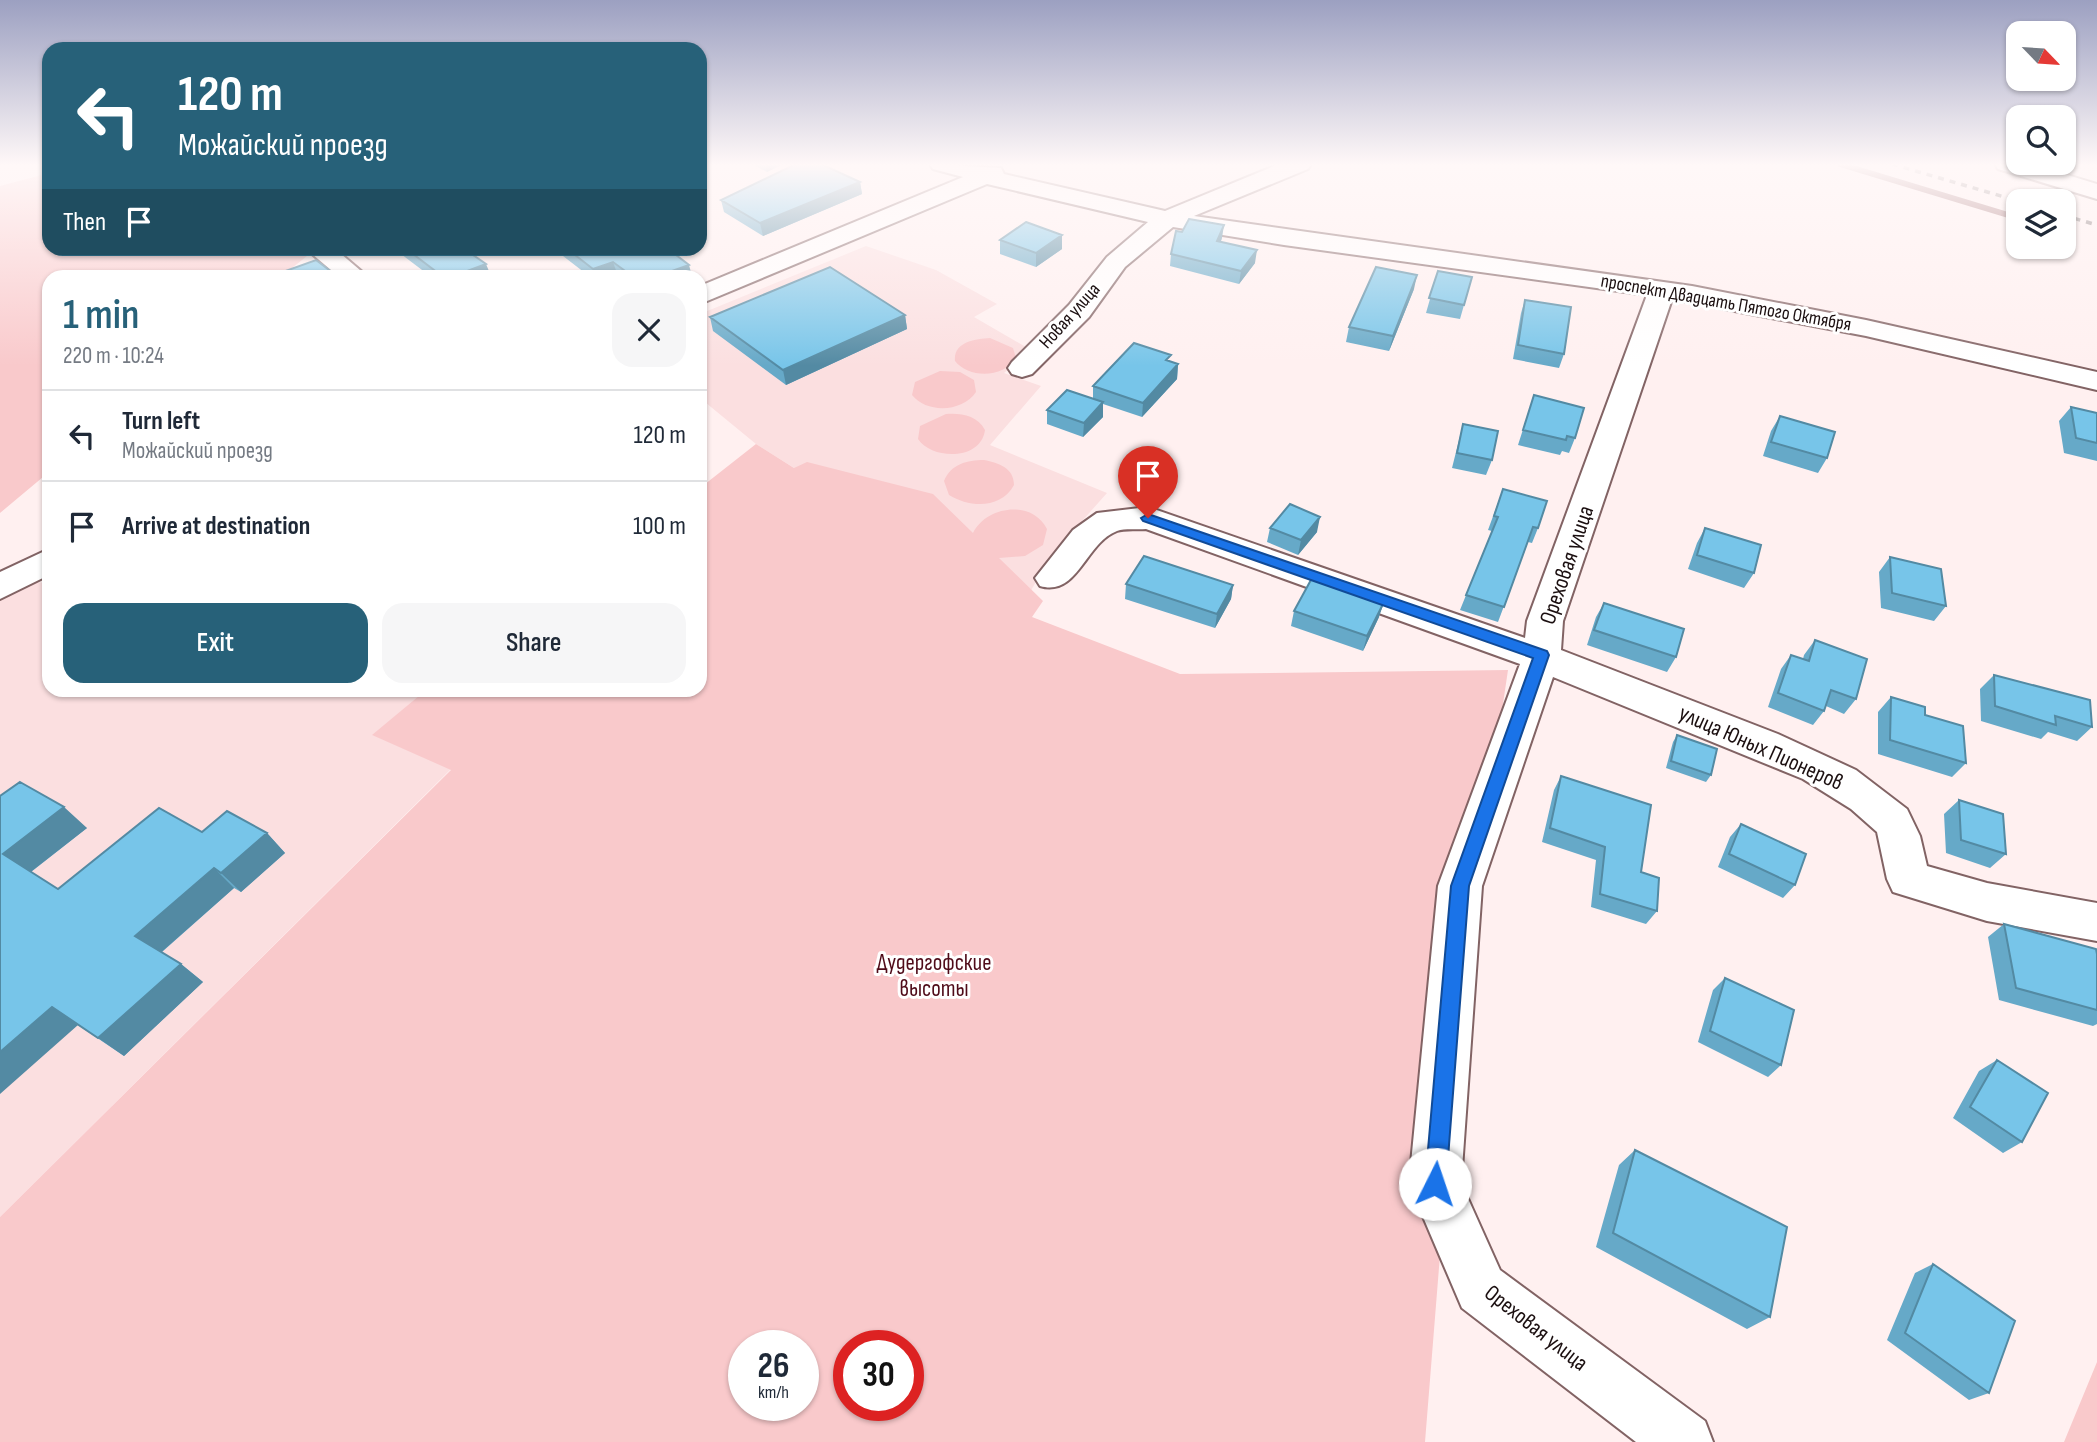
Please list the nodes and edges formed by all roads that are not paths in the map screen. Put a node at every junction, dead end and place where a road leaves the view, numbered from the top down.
1 (853, 231) edge
2 (1152, 231) edge
3 (1248, 231) edge
4 (328, 256) edge
5 (346, 270) edge
6 (1662, 289) junction
7 (707, 293) edge
8 (1022, 368) dead end
9 (2097, 381) edge
10 (42, 564) edge
11 (1052, 578) dead end
12 (0, 587) edge
13 (1542, 655) junction
14 (2097, 922) edge
15 (1684, 1442) edge

1 - 7 street
2 - 8 street, Новая улица
3 - 6 street, проспект Двадцать Пятого Октября
4 - 5 street
6 - 9 street, проспект Двадцать Пятого Октября
6 - 13 street, Ореховая улица
10 - 12 street
11 - 13 street
13 - 14 street, улица Юных Пионеров
13 - 15 street, Ореховая улица

